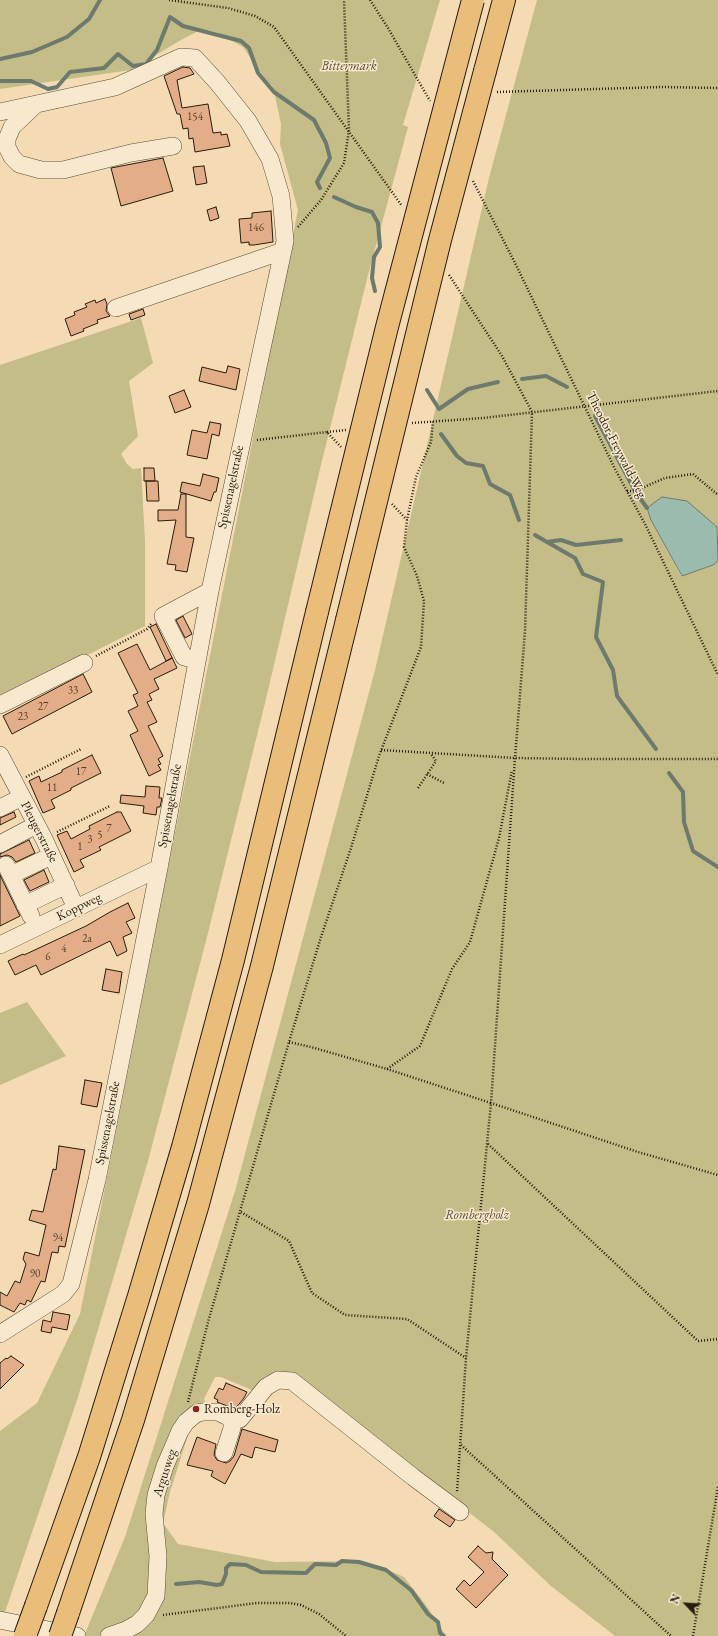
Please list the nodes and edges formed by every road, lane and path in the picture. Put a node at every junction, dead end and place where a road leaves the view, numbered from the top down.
1 (169, 0) edge
2 (344, 0) edge
3 (370, 0) edge
4 (473, 0) edge
5 (504, 0) edge
6 (718, 88) edge
7 (495, 92) dead end
8 (434, 94) dead end
9 (35, 105) junction
10 (0, 112) edge
11 (349, 130) junction
12 (173, 146) dead end
13 (403, 208) dead end
14 (496, 224) dead end
15 (284, 246) junction
16 (448, 272) dead end
17 (116, 308) dead end
18 (718, 391) edge
19 (586, 406) junction
20 (532, 412) junction
21 (432, 420) junction
22 (410, 423) dead end
23 (350, 430) dead end
24 (327, 432) junction
25 (241, 441) junction
26 (343, 450) dead end
27 (627, 491) junction
28 (718, 495) edge
29 (391, 502) dead end
30 (407, 520) junction
31 (210, 591) junction
32 (147, 629) dead end
33 (196, 660) junction
34 (84, 663) joint
35 (718, 675) edge
36 (0, 705) edge
37 (81, 749) dead end
38 (381, 750) junction
39 (430, 753) junction
40 (0, 756) edge
41 (515, 758) junction
42 (718, 759) edge
43 (427, 774) junction
44 (444, 783) dead end
45 (418, 788) dead end
46 (18, 790) junction
47 (110, 806) dead end
48 (0, 808) edge
49 (40, 832) junction
50 (0, 844) edge
51 (52, 856) junction
52 (159, 868) junction
53 (66, 885) junction
54 (76, 908) junction
55 (0, 945) edge
56 (289, 1042) junction
57 (387, 1069) junction
58 (491, 1104) junction
59 (488, 1144) junction
60 (718, 1175) edge
61 (241, 1212) junction
62 (0, 1334) edge
63 (718, 1339) edge
64 (466, 1358) junction
65 (232, 1419) junction
66 (186, 1422) junction
67 (460, 1445) junction
68 (224, 1453) dead end
69 (718, 1487) edge
70 (455, 1508) joint
71 (146, 1615) junction
72 (0, 1620) edge
73 (25, 1636) edge
74 (60, 1636) edge
75 (77, 1636) edge
76 (109, 1636) edge
77 (346, 1636) edge
78 (671, 1636) edge
79 (693, 1636) edge

1 - 11 path
2 - 11 path
3 - 8 path
4 - 73 highway, bridge
5 - 74 highway, bridge
6 - 7 path
9 - 10 street, Spissenagelstraße
9 - 12 street
9 - 15 street, Spissenagelstraße
11 - 13 path
11 - 15 path
14 - 19 path, Theodor-Freywald-Weg
15 - 17 street
15 - 25 street, Spissenagelstraße
16 - 20 path
18 - 19 path
19 - 20 path
19 - 27 path, Theodor-Freywald-Weg
20 - 21 path
20 - 41 path
21 - 22 path
21 - 30 path
23 - 24 path
24 - 25 path
24 - 26 path
25 - 31 street, Spissenagelstraße
27 - 28 path
27 - 35 path, Theodor-Freywald-Weg
29 - 30 path
30 - 38 path
31 - 33 street, Spissenagelstraße
31 - 33 street
32 - 34 path
33 - 52 street, Spissenagelstraße
34 - 36 street
37 - 46 path
38 - 39 path
38 - 56 path
39 - 41 path
39 - 43 path
40 - 46 street, Pleugerstraße
41 - 42 path
41 - 57 path
41 - 58 path
43 - 44 path
43 - 45 path
46 - 48 street
46 - 49 street, Pleugerstraße
47 - 49 path
49 - 50 street
49 - 51 street, Pleugerstraße
51 - 53 street, Pleugerstraße
51 - 53 street
52 - 54 street, Koppweg
52 - 62 street, Spissenagelstraße
53 - 54 street, Pleugerstraße
54 - 55 street, Koppweg
56 - 57 path
56 - 61 path
57 - 58 path
58 - 59 path
58 - 60 path
59 - 63 path
59 - 64 path
61 - 64 path
61 - 66 path
64 - 67 path
65 - 66 street
65 - 68 street
65 - 70 street
66 - 71 street, Argusweg
67 - 70 path
67 - 78 path
69 - 79 path
71 - 76 street, Argusweg
71 - 77 path
72 - 75 street

